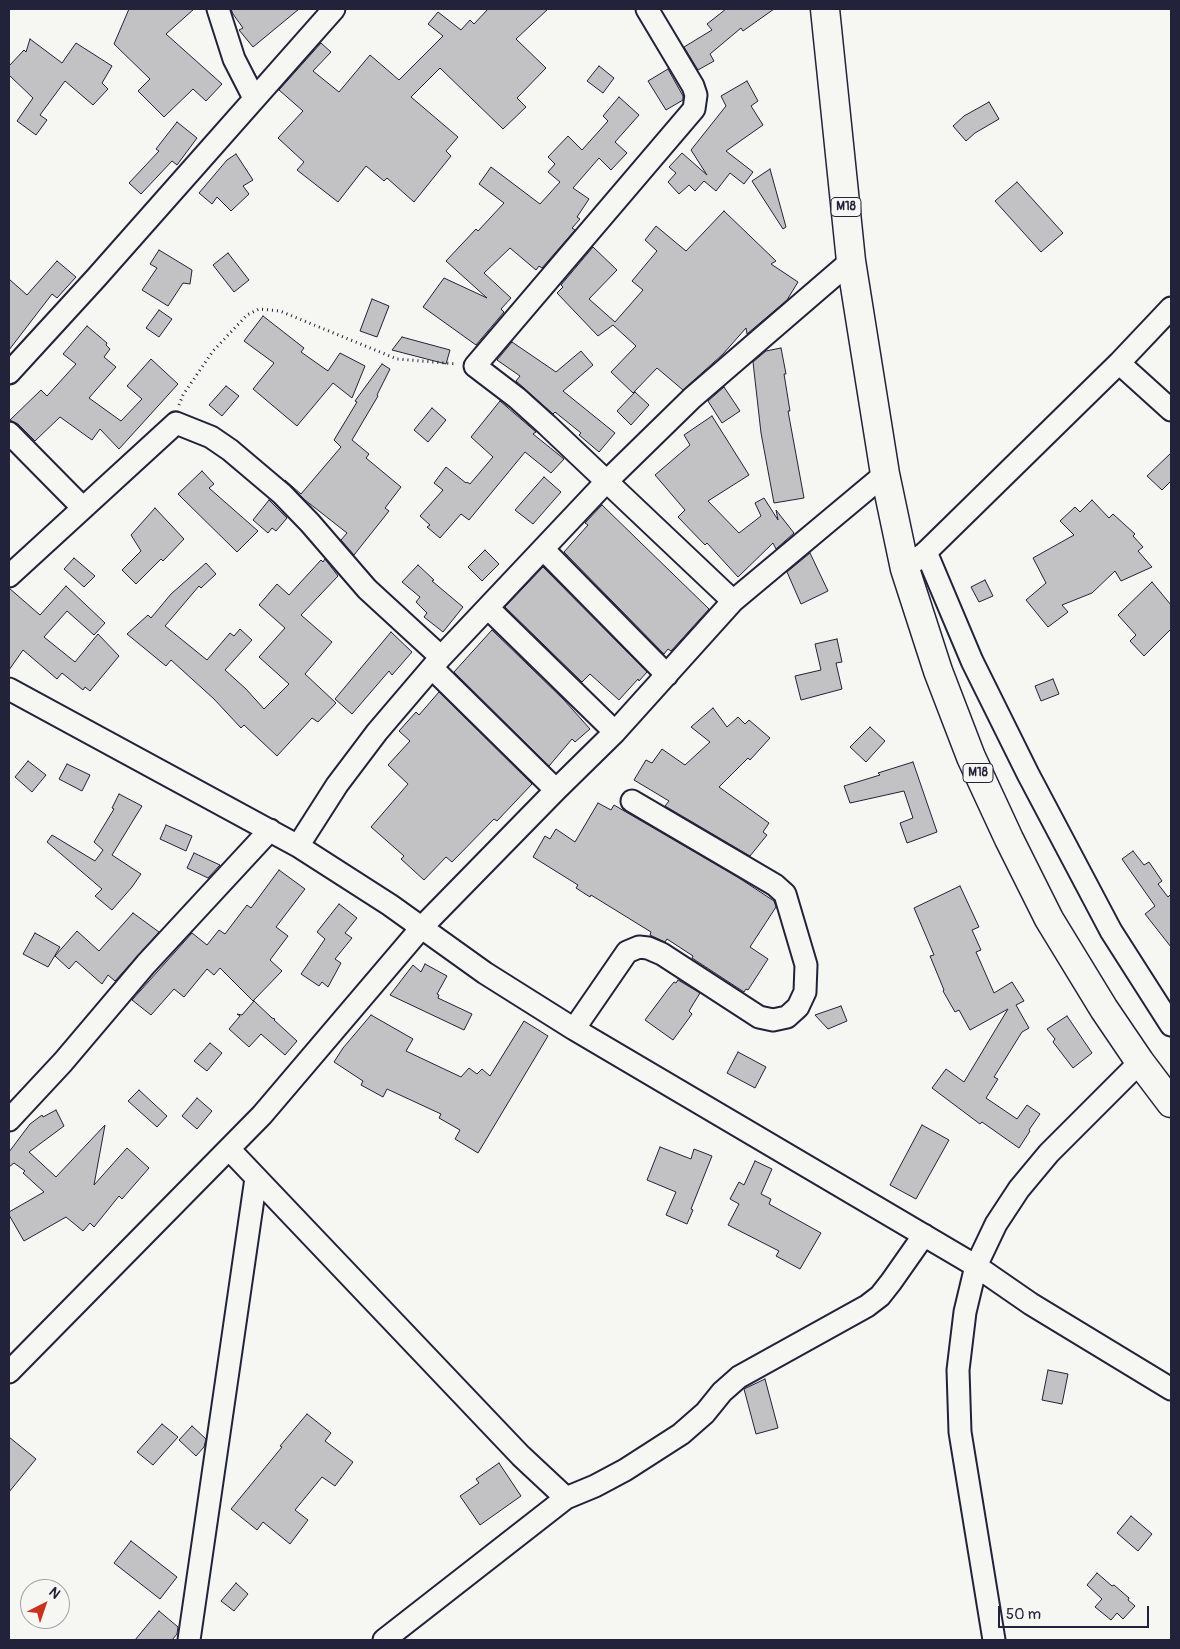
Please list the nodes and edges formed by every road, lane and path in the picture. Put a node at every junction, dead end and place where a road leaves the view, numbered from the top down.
1 (218, 9) edge
2 (334, 9) edge
3 (647, 9) edge
4 (825, 9) edge
5 (254, 98) junction
6 (851, 261) junction
7 (1171, 308) edge
8 (1118, 363) junction
9 (475, 366) junction
10 (9, 374) edge
11 (1171, 410) edge
12 (176, 422) junction
13 (9, 434) edge
14 (884, 474) junction
15 (606, 482) junction
16 (82, 507) junction
17 (544, 550) junction
18 (926, 552) junction
19 (905, 569) junction
20 (9, 576) edge
21 (733, 602) junction
22 (488, 608) junction
23 (436, 663) junction
24 (667, 675) junction
25 (9, 689) edge
26 (615, 732) junction
27 (556, 790) junction
28 (632, 801) dead end
29 (270, 830) junction
30 (298, 846) junction
31 (422, 927) junction
32 (1171, 1024) edge
33 (574, 1030) junction
34 (1140, 1062) junction
35 (1171, 1103) edge
36 (9, 1120) edge
37 (229, 1149) junction
38 (256, 1178) junction
39 (924, 1235) junction
40 (976, 1266) junction
41 (9, 1372) edge
42 (1171, 1389) edge
43 (566, 1498) junction
44 (189, 1640) edge
45 (384, 1640) edge
46 (994, 1640) edge

1 - 5 street
2 - 5 street
3 - 9 street
4 - 6 main road, M18
5 - 10 street
6 - 14 main road, M18
6 - 15 street
7 - 8 street
8 - 11 street
8 - 18 street
9 - 12 path
9 - 15 street
12 - 16 street
12 - 23 street
13 - 16 street
14 - 19 main road, M18
14 - 21 street
15 - 17 street
15 - 21 street
16 - 20 street
17 - 22 street
17 - 24 street
18 - 19 street
18 - 32 street
19 - 34 main road, M18
21 - 24 street
22 - 23 street
22 - 26 street
23 - 27 street
23 - 30 street
24 - 26 street
25 - 29 street
26 - 27 street
27 - 31 street
28 - 33 street
29 - 30 street
29 - 36 street
30 - 31 street
31 - 33 street
31 - 37 street
33 - 39 street
34 - 35 main road, M18
34 - 40 street
37 - 38 street
37 - 41 street
38 - 43 street
38 - 44 street
39 - 40 street
39 - 43 street
40 - 42 street
40 - 46 street
43 - 45 street

